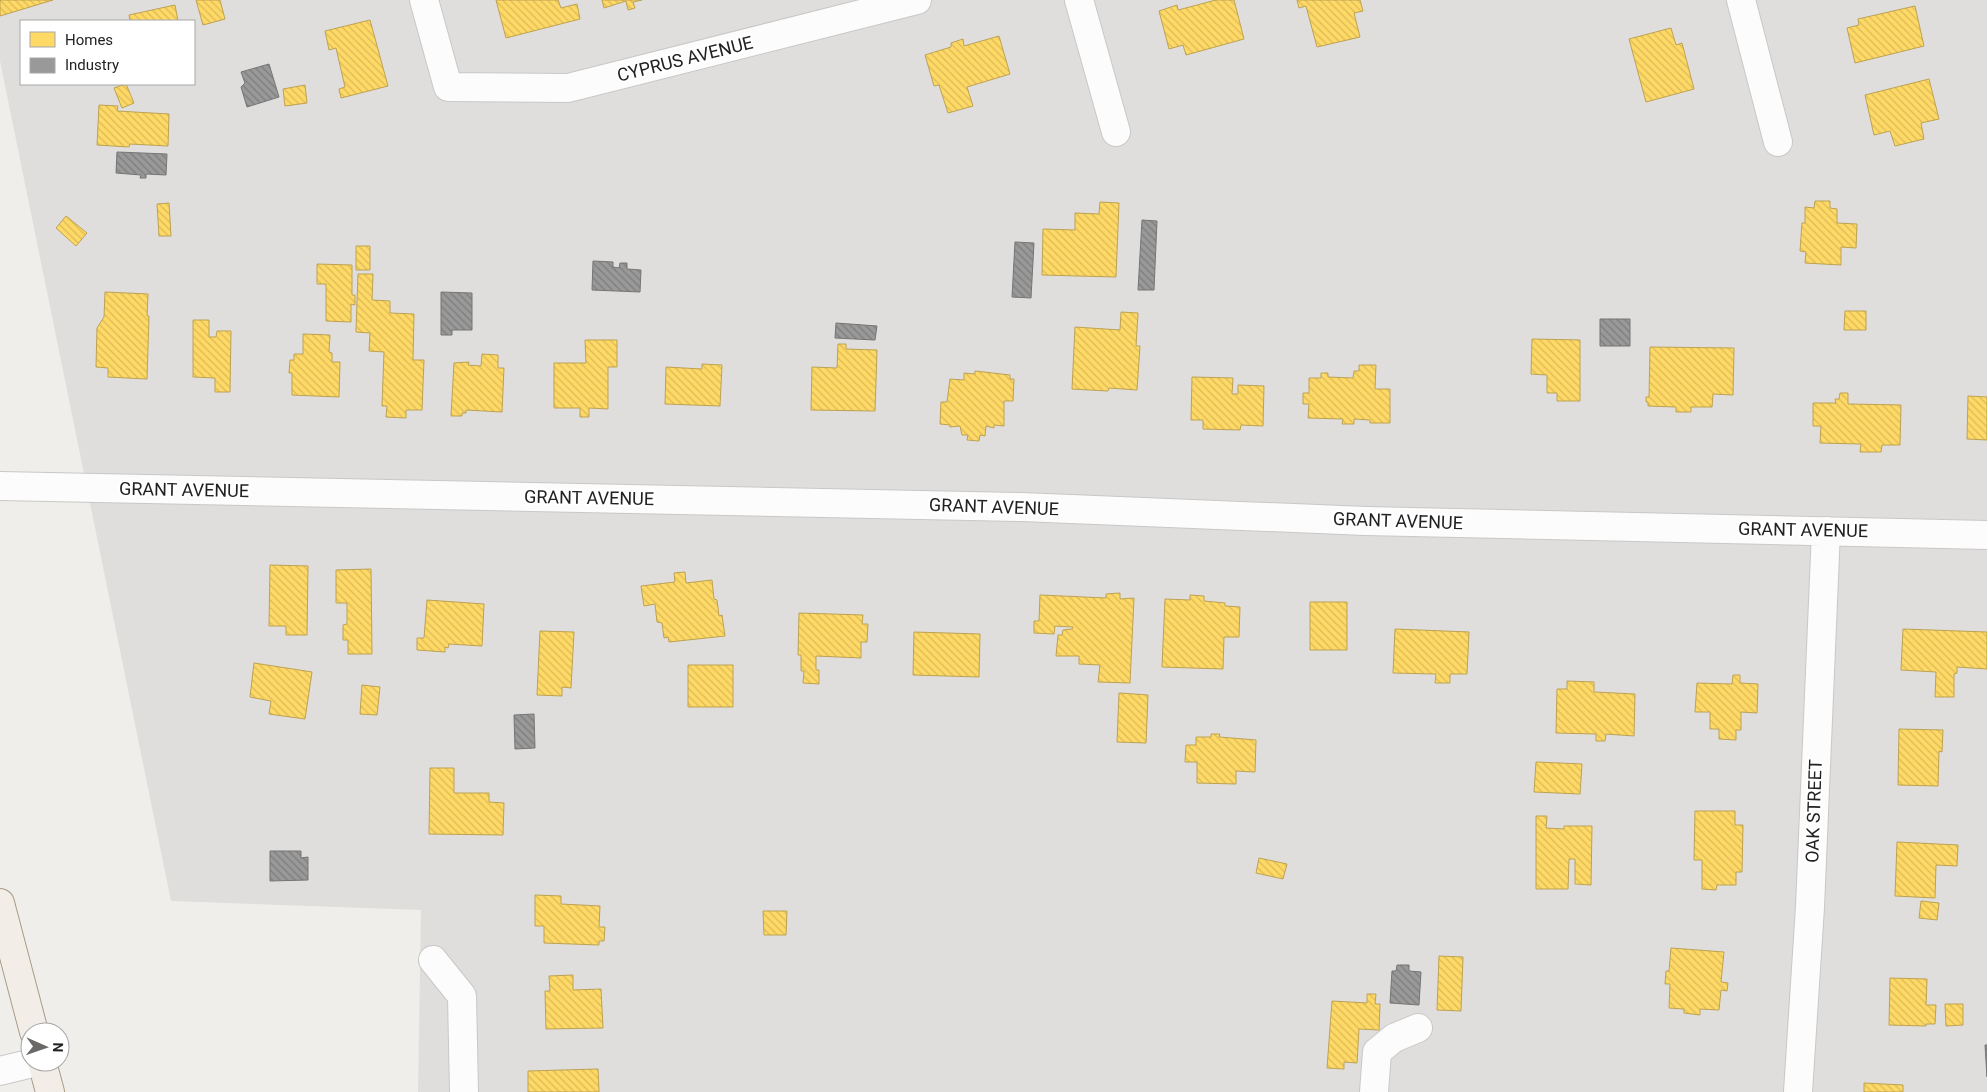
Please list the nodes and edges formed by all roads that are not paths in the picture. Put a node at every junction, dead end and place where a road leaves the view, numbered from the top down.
1 (424, 0) edge
2 (917, 0) edge
3 (1079, 0) edge
4 (1741, 0) edge
5 (1116, 132) dead end
6 (1778, 142) dead end
7 (0, 486) edge
8 (1826, 530) junction
9 (1987, 535) edge
10 (0, 903) edge
11 (433, 960) dead end
12 (31, 1022) edge
13 (1418, 1028) dead end
14 (20, 1066) edge
15 (0, 1071) edge
16 (45, 1072) edge
17 (50, 1092) edge
18 (464, 1092) edge
19 (1374, 1092) edge
20 (1798, 1092) edge

1 - 2 street, CYPRUS AVENUE
3 - 5 street
4 - 6 street
7 - 8 street, GRANT AVENUE
8 - 9 street, GRANT AVENUE
8 - 20 street, OAK STREET
10 - 12 main road
11 - 18 street
13 - 19 street
14 - 15 street
16 - 17 main road

